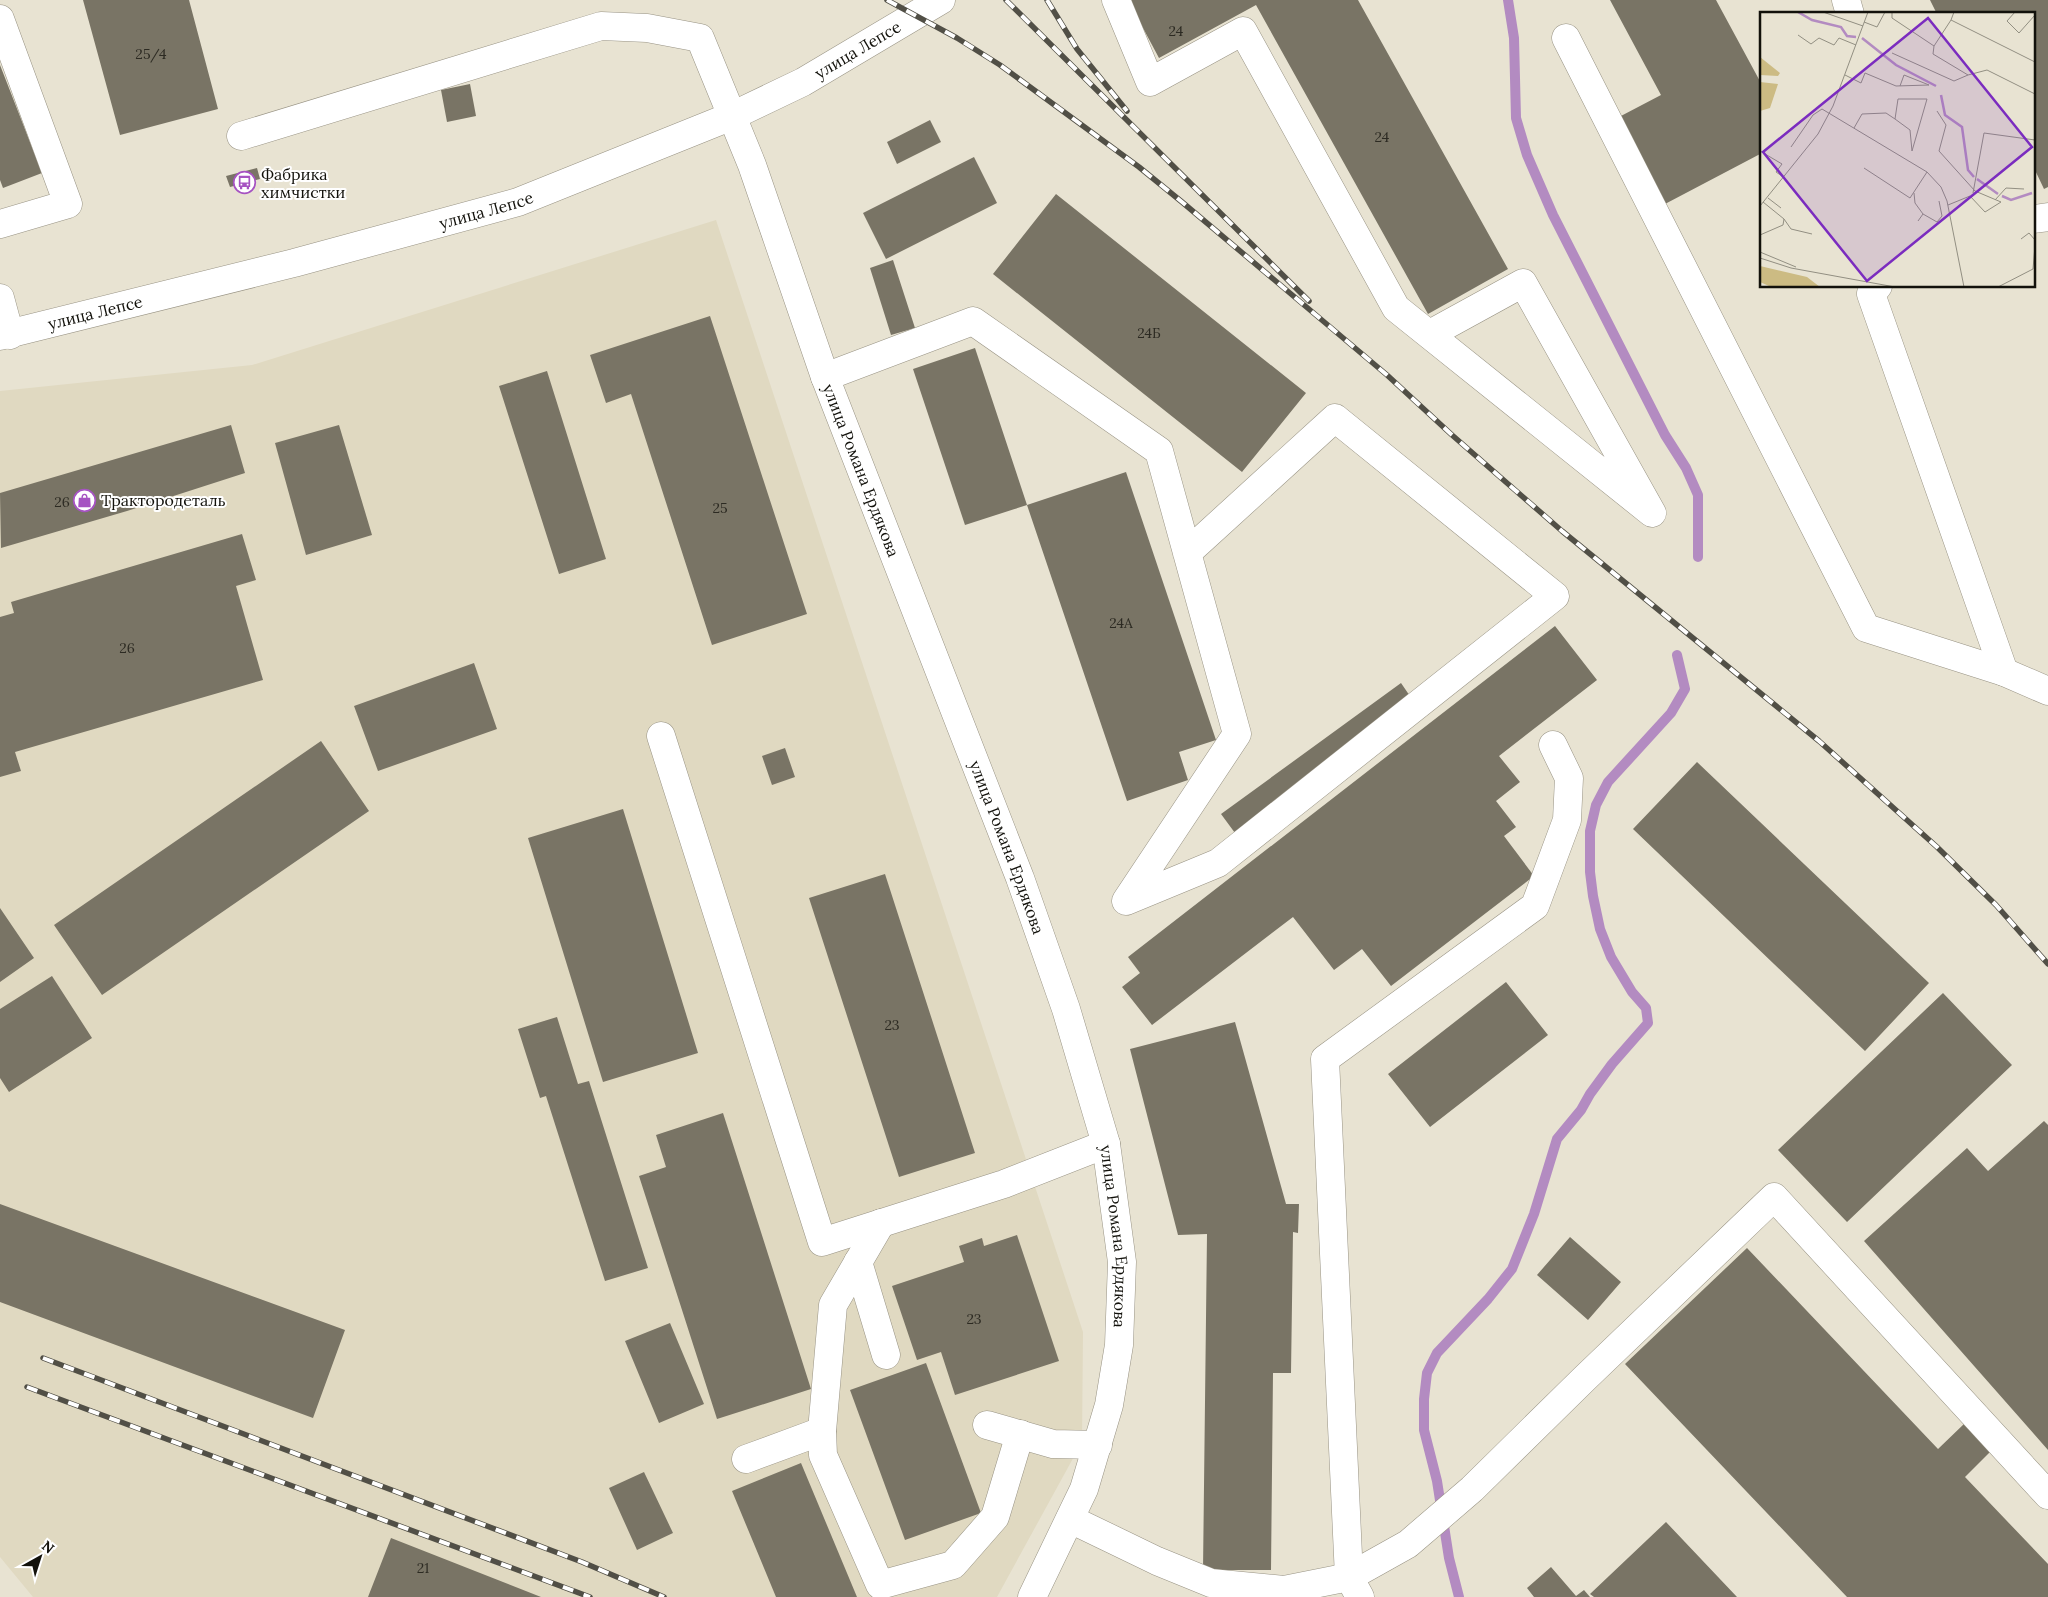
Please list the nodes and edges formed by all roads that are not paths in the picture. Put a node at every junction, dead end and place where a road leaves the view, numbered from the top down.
1 (941, 0) edge
2 (1116, 0) edge
3 (0, 19) edge
4 (1566, 38) dead end
5 (732, 116) junction
6 (241, 136) dead end
7 (0, 224) edge
8 (1876, 288) edge
9 (0, 298) edge
10 (1430, 334) junction
11 (5, 335) edge
12 (825, 377) junction
13 (1187, 553) junction
14 (2004, 672) junction
15 (2048, 692) edge
16 (661, 736) dead end
17 (1553, 745) dead end
18 (1106, 1144) junction
19 (881, 1223) junction
20 (858, 1262) junction
21 (886, 1355) dead end
22 (987, 1425) dead end
23 (822, 1431) junction
24 (1020, 1434) junction
25 (1098, 1445) junction
26 (746, 1459) dead end
27 (2048, 1494) edge
28 (1070, 1519) junction
29 (1355, 1587) edge
30 (1284, 1594) edge
31 (1032, 1597) edge

1 - 5 street, улица Лепсе
2 - 10 street
3 - 7 street
4 - 14 street
5 - 6 street, улица Романа Ердякова
5 - 11 street, улица Лепсе
5 - 12 street, улица Романа Ердякова
8 - 14 street
9 - 11 street
10 - 10 street
12 - 13 street
12 - 18 street, улица Романа Ердякова
13 - 13 street
14 - 15 street
16 - 19 street
17 - 29 street
18 - 19 street
18 - 25 street, улица Романа Ердякова
19 - 20 street
20 - 21 street
20 - 23 street
22 - 24 street
23 - 24 street
23 - 26 street
24 - 25 street
25 - 28 street, улица Романа Ердякова
27 - 29 street
28 - 30 street
28 - 31 street, улица Романа Ердякова
29 - 30 street

